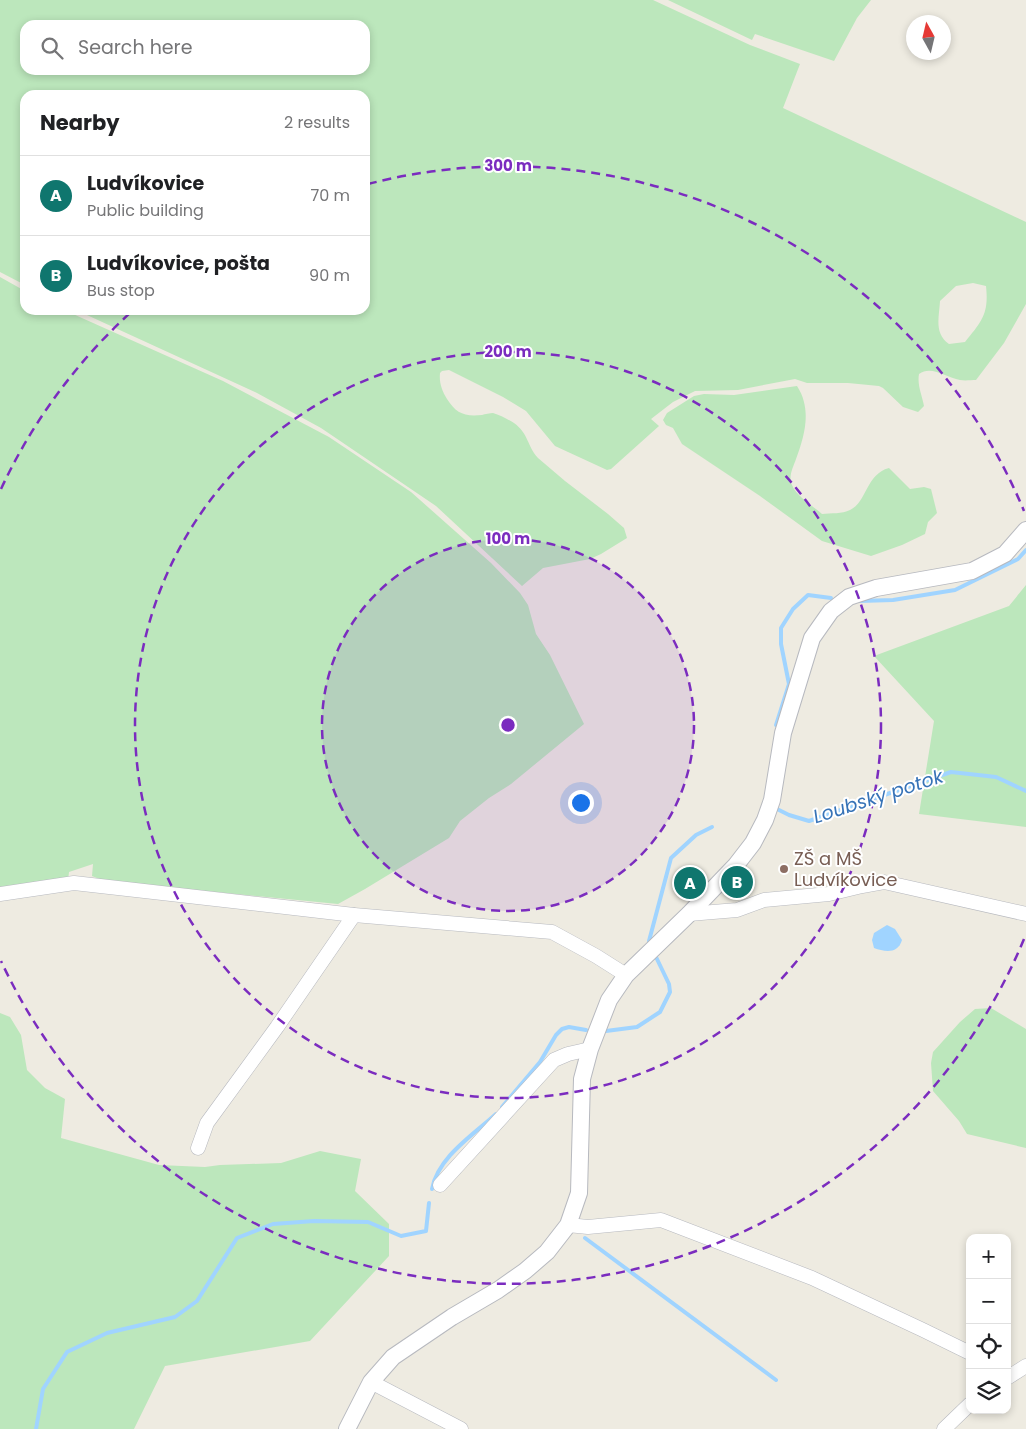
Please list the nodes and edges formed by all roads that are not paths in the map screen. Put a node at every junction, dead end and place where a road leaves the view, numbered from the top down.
1 (1026, 530) edge
2 (0, 894) edge
3 (354, 914) junction
4 (689, 914) junction
5 (1026, 914) edge
6 (626, 975) junction
7 (590, 1049) junction
8 (198, 1148) dead end
9 (440, 1185) dead end
10 (568, 1225) junction
11 (966, 1351) edge
12 (1026, 1366) edge
13 (1011, 1374) edge
14 (371, 1382) junction
15 (966, 1408) edge
16 (347, 1429) edge
17 (462, 1429) edge
18 (944, 1429) edge

1 - 4 street
2 - 3 street
3 - 6 street
3 - 8 street
4 - 5 street
4 - 6 street
6 - 7 street
7 - 9 street
7 - 10 street
10 - 11 street
10 - 14 street
12 - 13 street
14 - 16 street
14 - 17 street
15 - 18 street

